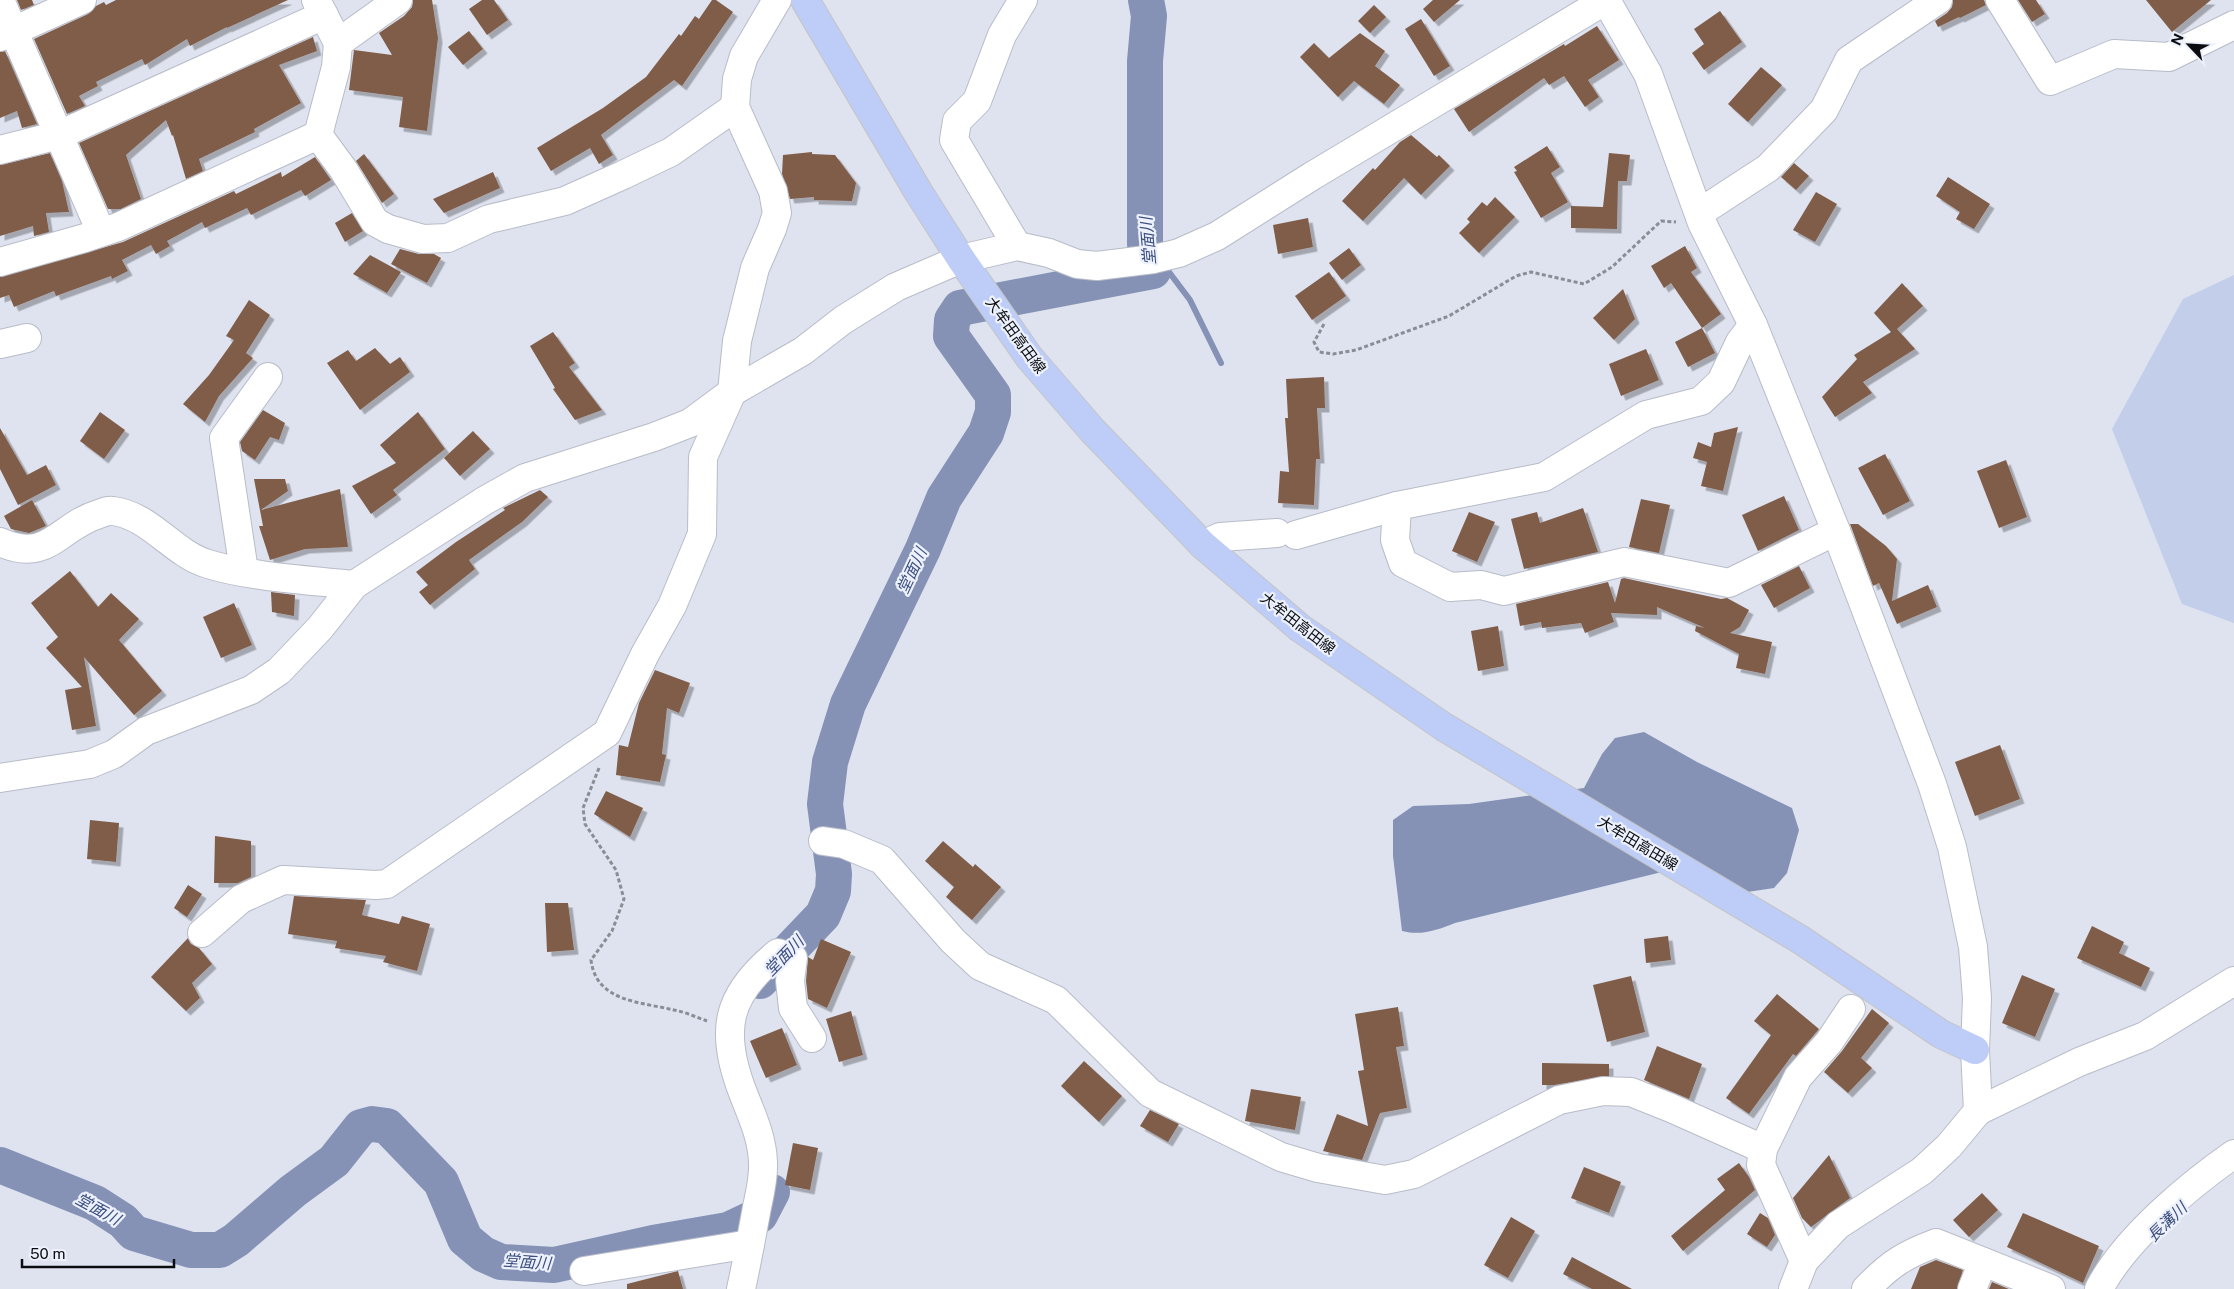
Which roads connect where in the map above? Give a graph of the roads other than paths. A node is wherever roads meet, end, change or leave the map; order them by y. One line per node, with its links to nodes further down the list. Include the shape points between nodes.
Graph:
1 (0, 0): 12 (street)
2 (82, 0): 12 (street)
3 (398, 0): 13 (street)
4 (778, 0): 14 (street, via 744,56 737,79)
5 (805, 0): 21 (main road, 大牟田高田線)
6 (1023, 0): 20 (street, via 1002,35 977,101 958,121 954,140)
7 (1606, 0): 18 (street, via 1648,74); 20 (street, via 1217,236 1179,254 1097,266 1077,264)
8 (1938, 0): 18 (street, via 1849,60 1824,110 1768,168)
9 (2000, 0): 11 (street, via 2050,81 2114,54 2169,57)
10 (320, 7): 13 (street); 15 (street)
11 (2234, 25)
12 (7, 34): 15 (street)
13 (338, 43): 16 (street, via 336,67)
14 (735, 107): 16 (street, via 670,152 564,201 489,219 448,238 423,239 375,222 343,168); 27 (street, via 773,190 776,213 756,268 737,341)
15 (59, 135): 17 (street); 19 (street)
16 (318, 135): 19 (street)
17 (0, 150)
18 (1700, 218): 23 (street)
19 (101, 232): 22 (street)
20 (1017, 246): 21 (street)
21 (961, 259): 27 (street, via 896,287 843,320 802,351); 31 (main road, 大牟田高田線, via 1029,357 1092,430)
22 (0, 262)
23 (1753, 325): 28 (street, via 1740,342 1721,382 1701,401 1646,415 1544,477); 29 (street)
24 (27, 338): 25 (street)
25 (0, 344)
26 (268, 377): 32 (street, via 224,438)
27 (732, 392): 33 (street, via 690,423 525,478 484,500); 36 (street, via 704,457 702,534 672,606 607,733 387,884 283,880 241,899)
28 (1397, 506): 29 (street, via 1395,540 1403,562 1450,587 1481,585 1504,591 1624,562 1729,582); 31 (street, via 1286,534 1220,537)
29 (1836, 531): 40 (street, via 1932,784 1952,847 1973,947 1977,998)
30 (0, 542): 32 (street, via 24,551 41,548 90,516 111,510 134,515 186,555 208,564)
31 (1203, 545): 40 (main road, 大牟田高田線, via 1300,628 1444,727 1801,940 1940,1034)
32 (244, 571): 33 (street)
33 (354, 585): 34 (street, via 280,671 251,690 146,730 114,754 90,764)
34 (0, 778)
35 (823, 841): 42 (street, via 844,844 882,860 953,941 980,966 1056,1000 1150,1093 1281,1157 1318,1168 1385,1180 1414,1174 1558,1100 1604,1091 1631,1092)
36 (202, 933)
37 (2234, 982): 41 (street, via 2145,1036 2079,1062)
38 (1850, 1008): 42 (street, via 1829,1042 1798,1077)
39 (812, 1038): 44 (street, via 793,1008 790,980 793,958 778,953 760,967 740,992 729,1029 729,1041 742,1090 761,1139 763,1164)
40 (1975, 1050): 41 (street)
41 (1978, 1111): 45 (street, via 1922,1172 1838,1225)
42 (1763, 1149): 45 (street, via 1761,1165)
43 (2234, 1154): 53 (street, via 2196,1181 2147,1228 2107,1274)
44 (750, 1244): 47 (street); 48 (street)
45 (1804, 1261): 49 (street)
46 (1984, 1262): 50 (street, via 1936,1243 1910,1253 1886,1268); 51 (street); 52 (street)
47 (584, 1271)
48 (741, 1289)
49 (1793, 1289)
50 (1866, 1289)
51 (1972, 1289)
52 (2051, 1289)
53 (2099, 1289)

